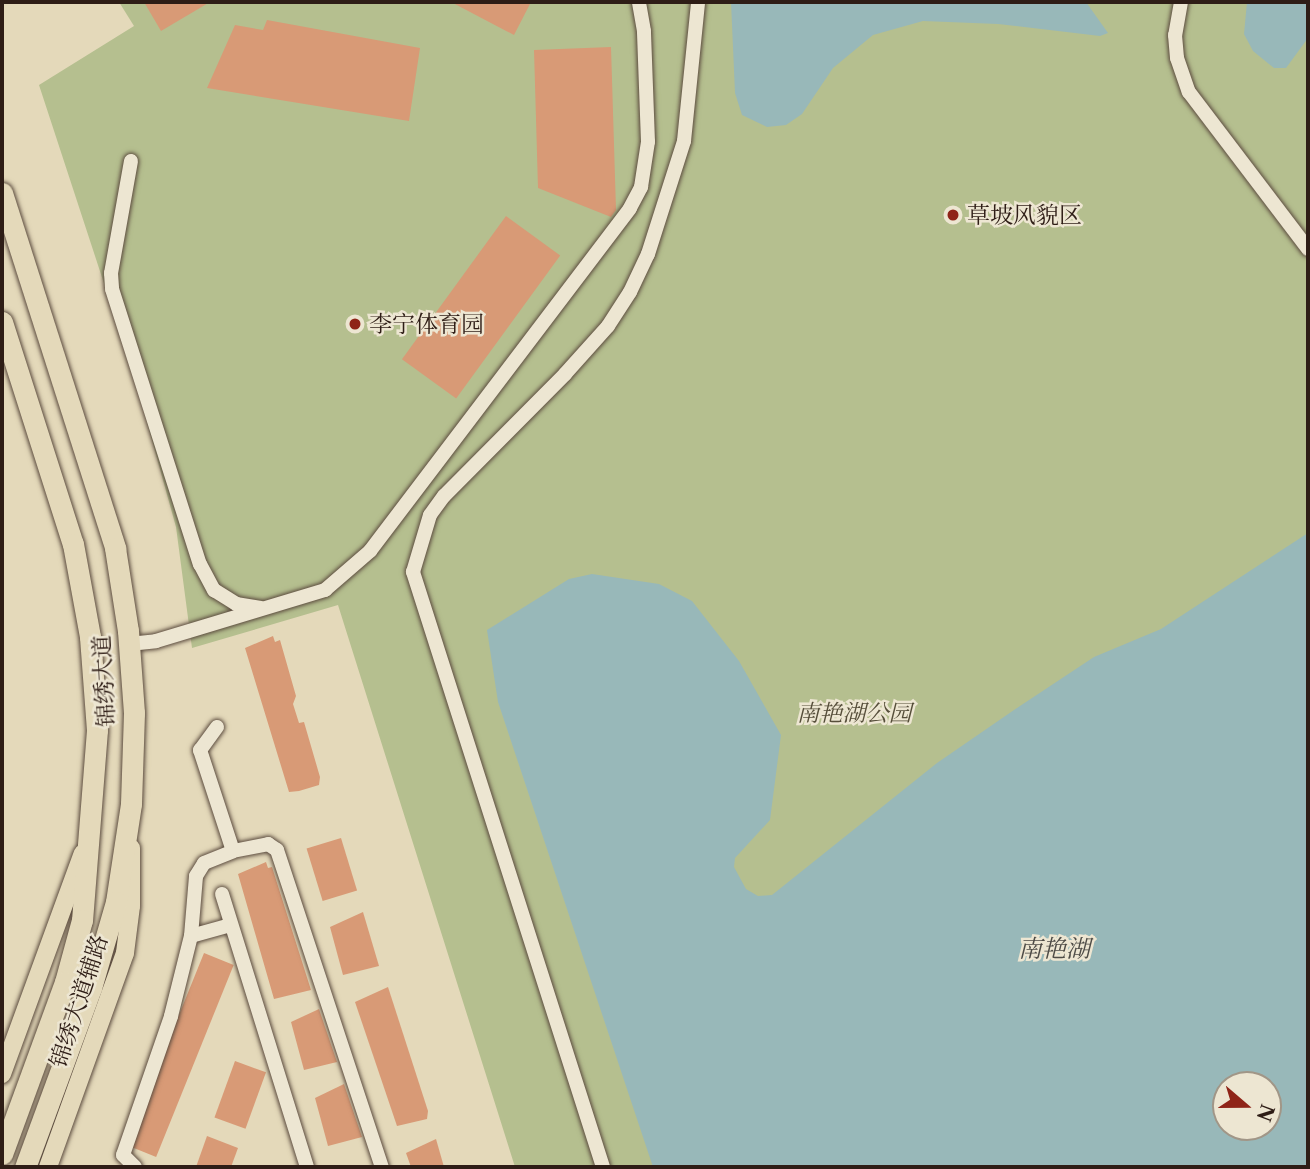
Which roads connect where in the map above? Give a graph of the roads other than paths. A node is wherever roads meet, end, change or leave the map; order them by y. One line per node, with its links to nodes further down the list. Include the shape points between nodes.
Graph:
1 (639, 2): 8 (lane, via 644,31 647,167 630,208 370,551 325,590)
2 (698, 2): 25 (lane, via 684,141 648,254 630,292 608,326 565,374 444,496 430,515 413,572)
3 (1181, 2): 6 (lane, via 1177,58 1189,92)
4 (131, 161): 8 (lane, via 112,289 200,564 214,590 236,604)
5 (2, 193): 9 (highway, 锦绣大道, via 92,467 114,548)
6 (1308, 249)
7 (2, 322): 12 (highway, 锦绣大道, via 73,544 90,637 97,730)
8 (265, 609): 9 (lane, via 156,641)
9 (129, 644): 11 (highway, 锦绣大道, via 134,713)
10 (217, 727): 13 (lane, via 200,750)
11 (131, 804): 20 (highway, 锦绣大道, via 117,902 92,988); 21 (main road, 锦绣大道辅路, via 131,906 125,953)
12 (87, 843): 17 (main road); 18 (highway, 锦绣大道, via 82,920)
13 (233, 851): 16 (lane, via 198,869); 24 (lane, via 268,844 277,850)
14 (222, 894): 15 (lane)
15 (231, 925): 16 (lane); 23 (lane)
16 (191, 936): 19 (lane, via 172,1016)
17 (2, 1074)
18 (2, 1154)
19 (121, 1161): 22 (lane)
20 (26, 1167)
21 (48, 1167)
22 (135, 1167)
23 (307, 1167)
24 (382, 1167)
25 (603, 1167)

